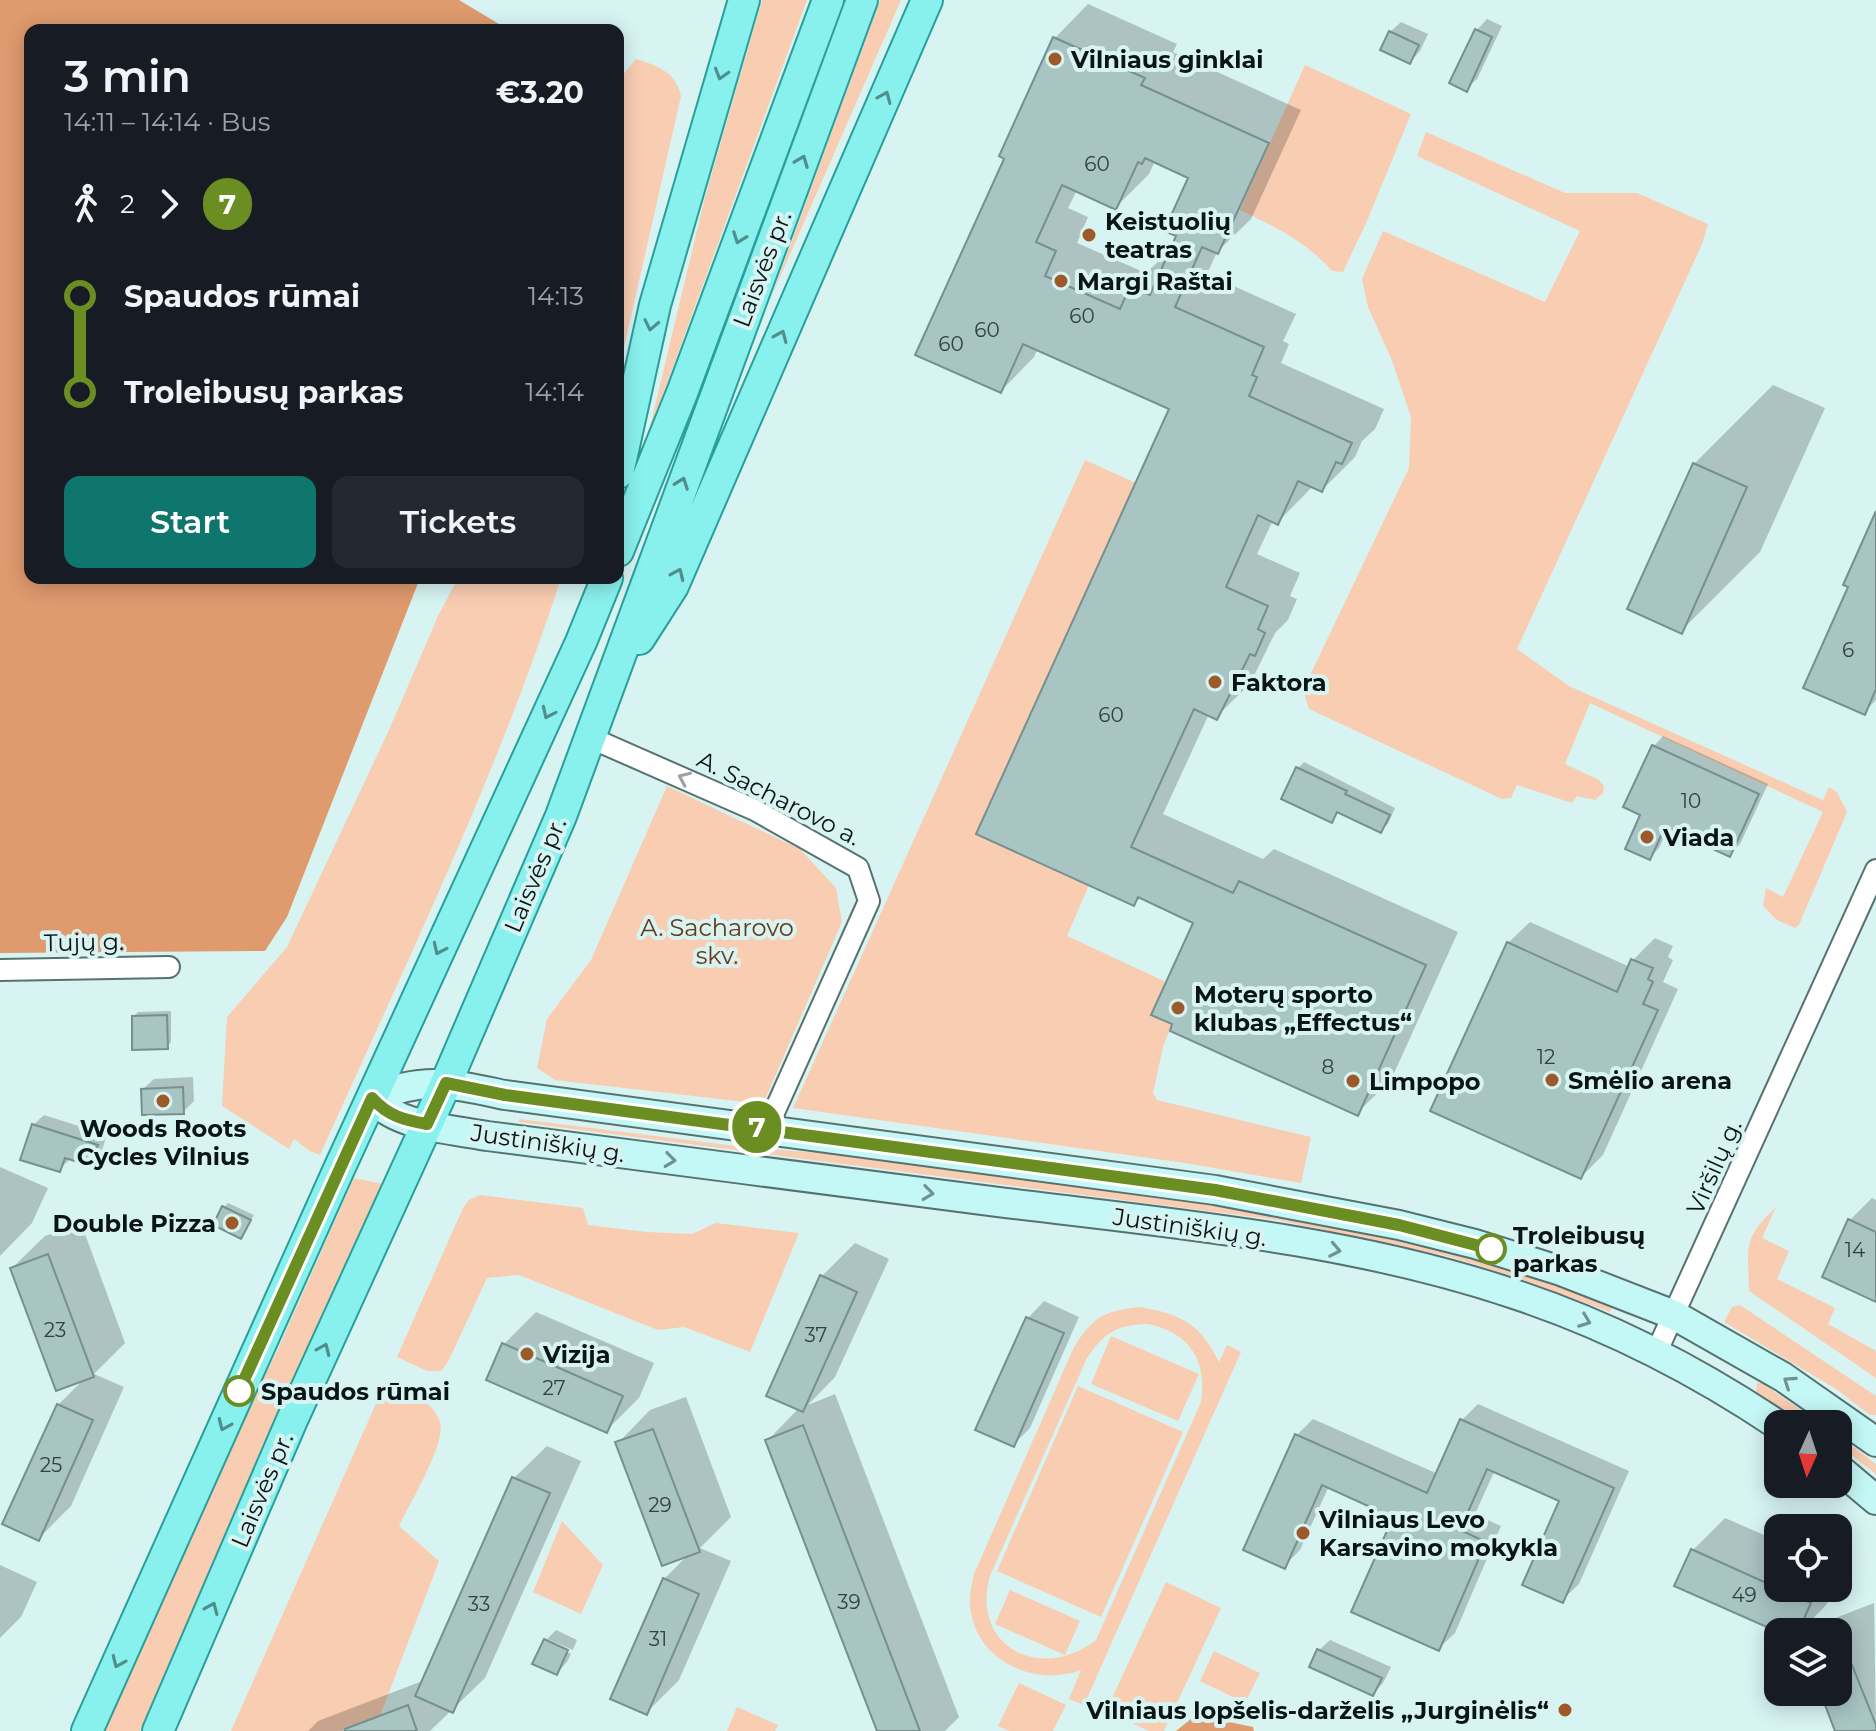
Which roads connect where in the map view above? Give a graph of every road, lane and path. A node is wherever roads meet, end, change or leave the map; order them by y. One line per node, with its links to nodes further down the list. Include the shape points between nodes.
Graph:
1 (744, 0): 5 (main road, one-way to 5, via 655,305)
2 (828, 0): 6 (main road, Laisvės pr., one-way to 6)
3 (862, 0): 10 (main road, Laisvės pr., one-way to 3)
4 (927, 0): 10 (main road, one-way to 4, via 673,586)
5 (624, 446)
6 (624, 536)
7 (594, 584): 9 (main road)
8 (605, 584): 9 (main road)
9 (581, 642): 16 (main road, one-way to 16)
10 (608, 688): 11 (main road, Laisvės pr.)
11 (591, 738): 15 (main road, Laisvės pr.); 18 (street, A. Sacharovo a., one-way to 11, via 869,901 858,868 755,810)
12 (1876, 870): 19 (street, Viršilų g.)
13 (169, 967): 14 (street, Tujų g.)
14 (0, 970)
15 (446, 1083): 16 (main road, Justiniškių g., via 393,1089); 17 (main road, Laisvės pr.); 18 (main road, Justiniškių g.)
16 (372, 1098): 17 (main road, Justiniškių g., via 398,1119); 25 (main road, one-way to 25)
17 (427, 1124): 20 (main road, Justiniškių g., one-way to 20, via 1259,1235 1422,1268 1514,1294); 26 (main road, Laisvės pr., one-way to 17)
18 (767, 1128): 19 (main road, Justiniškių g., via 1215,1190 1384,1222 1561,1271)
19 (1674, 1315): 20 (street, Viršilų g.); 22 (main road, Justiniškių g., one-way to 19, via 1783,1377)
20 (1656, 1353): 21 (main road, Justiniškių g.)
21 (1764, 1416)
22 (1876, 1442)
23 (1852, 1480): 24 (main road)
24 (1876, 1500)
25 (87, 1731)
26 (158, 1731)

